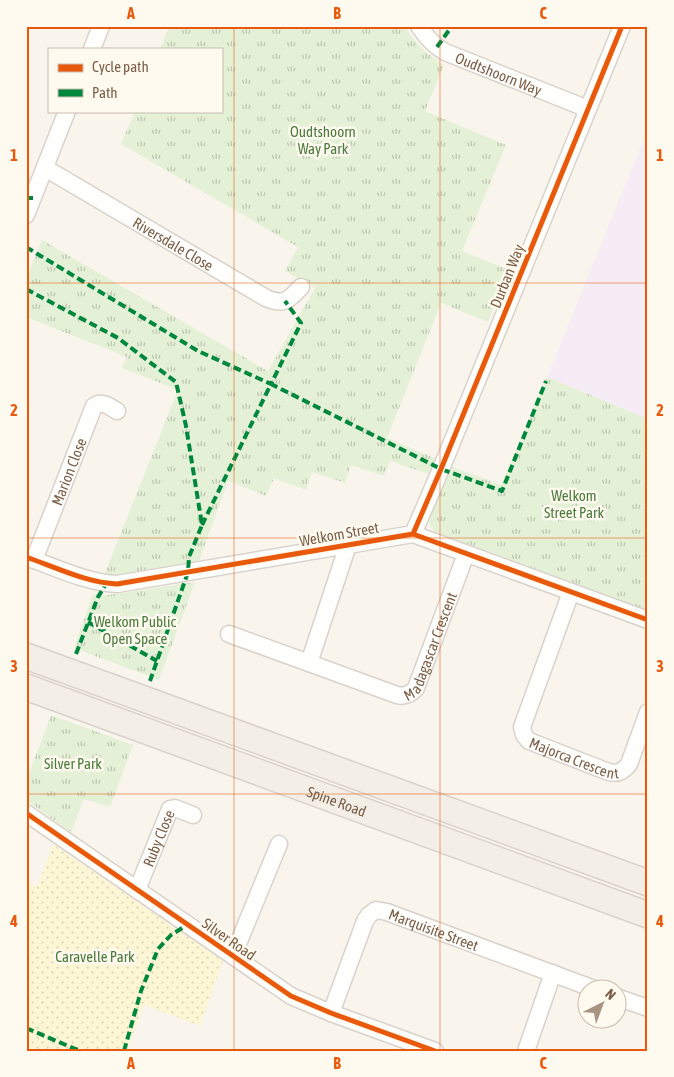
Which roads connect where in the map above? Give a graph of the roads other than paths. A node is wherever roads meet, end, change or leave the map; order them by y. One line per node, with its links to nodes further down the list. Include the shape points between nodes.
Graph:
1 (101, 26): 4 (street)
2 (419, 26): 5 (street, Oudtshoorn Way, via 427,38 445,52)
3 (622, 26): 5 (street, Durban Way)
4 (92, 48)
5 (588, 109): 11 (street, Durban Way)
6 (67, 112): 7 (street)
7 (45, 168): 8 (street); 9 (street, Riversdale Close, via 266,298 285,301)
8 (26, 215)
9 (301, 287)
10 (117, 411): 14 (street, Marion Close, via 102,403 94,406)
11 (413, 534): 12 (street, Welkom Street); 13 (street)
12 (348, 545): 14 (street, Welkom Street, via 117,584 89,580); 19 (street)
13 (466, 554): 15 (street); 19 (street, Madagascar Crescent, via 416,688 409,694 397,695)
14 (30, 558)
15 (571, 592): 16 (street); 21 (street, Majorca Crescent, via 522,727 524,735 529,741 606,772 618,773 629,764)
16 (648, 620)
17 (229, 634): 19 (street, Madagascar Crescent)
18 (26, 656): 25 (main road, Spine Road)
19 (309, 663)
20 (26, 687): 27 (main road, Spine Road)
21 (648, 712)
22 (26, 813): 26 (street, Silver Road)
23 (193, 816): 26 (street, Ruby Close, via 170,809)
24 (279, 844): 28 (street)
25 (648, 884)
26 (137, 890): 28 (street, Silver Road)
27 (648, 915)
28 (233, 956): 33 (street, Silver Road, via 291,996)
29 (553, 973): 30 (street, Marquisite Street); 33 (street, Marquisite Street, via 376,910 365,921); 35 (street)
30 (576, 982)
31 (626, 1000): 32 (street)
32 (648, 1008)
33 (331, 1013): 34 (street, Silver Road)
34 (435, 1051)
35 (526, 1051)

